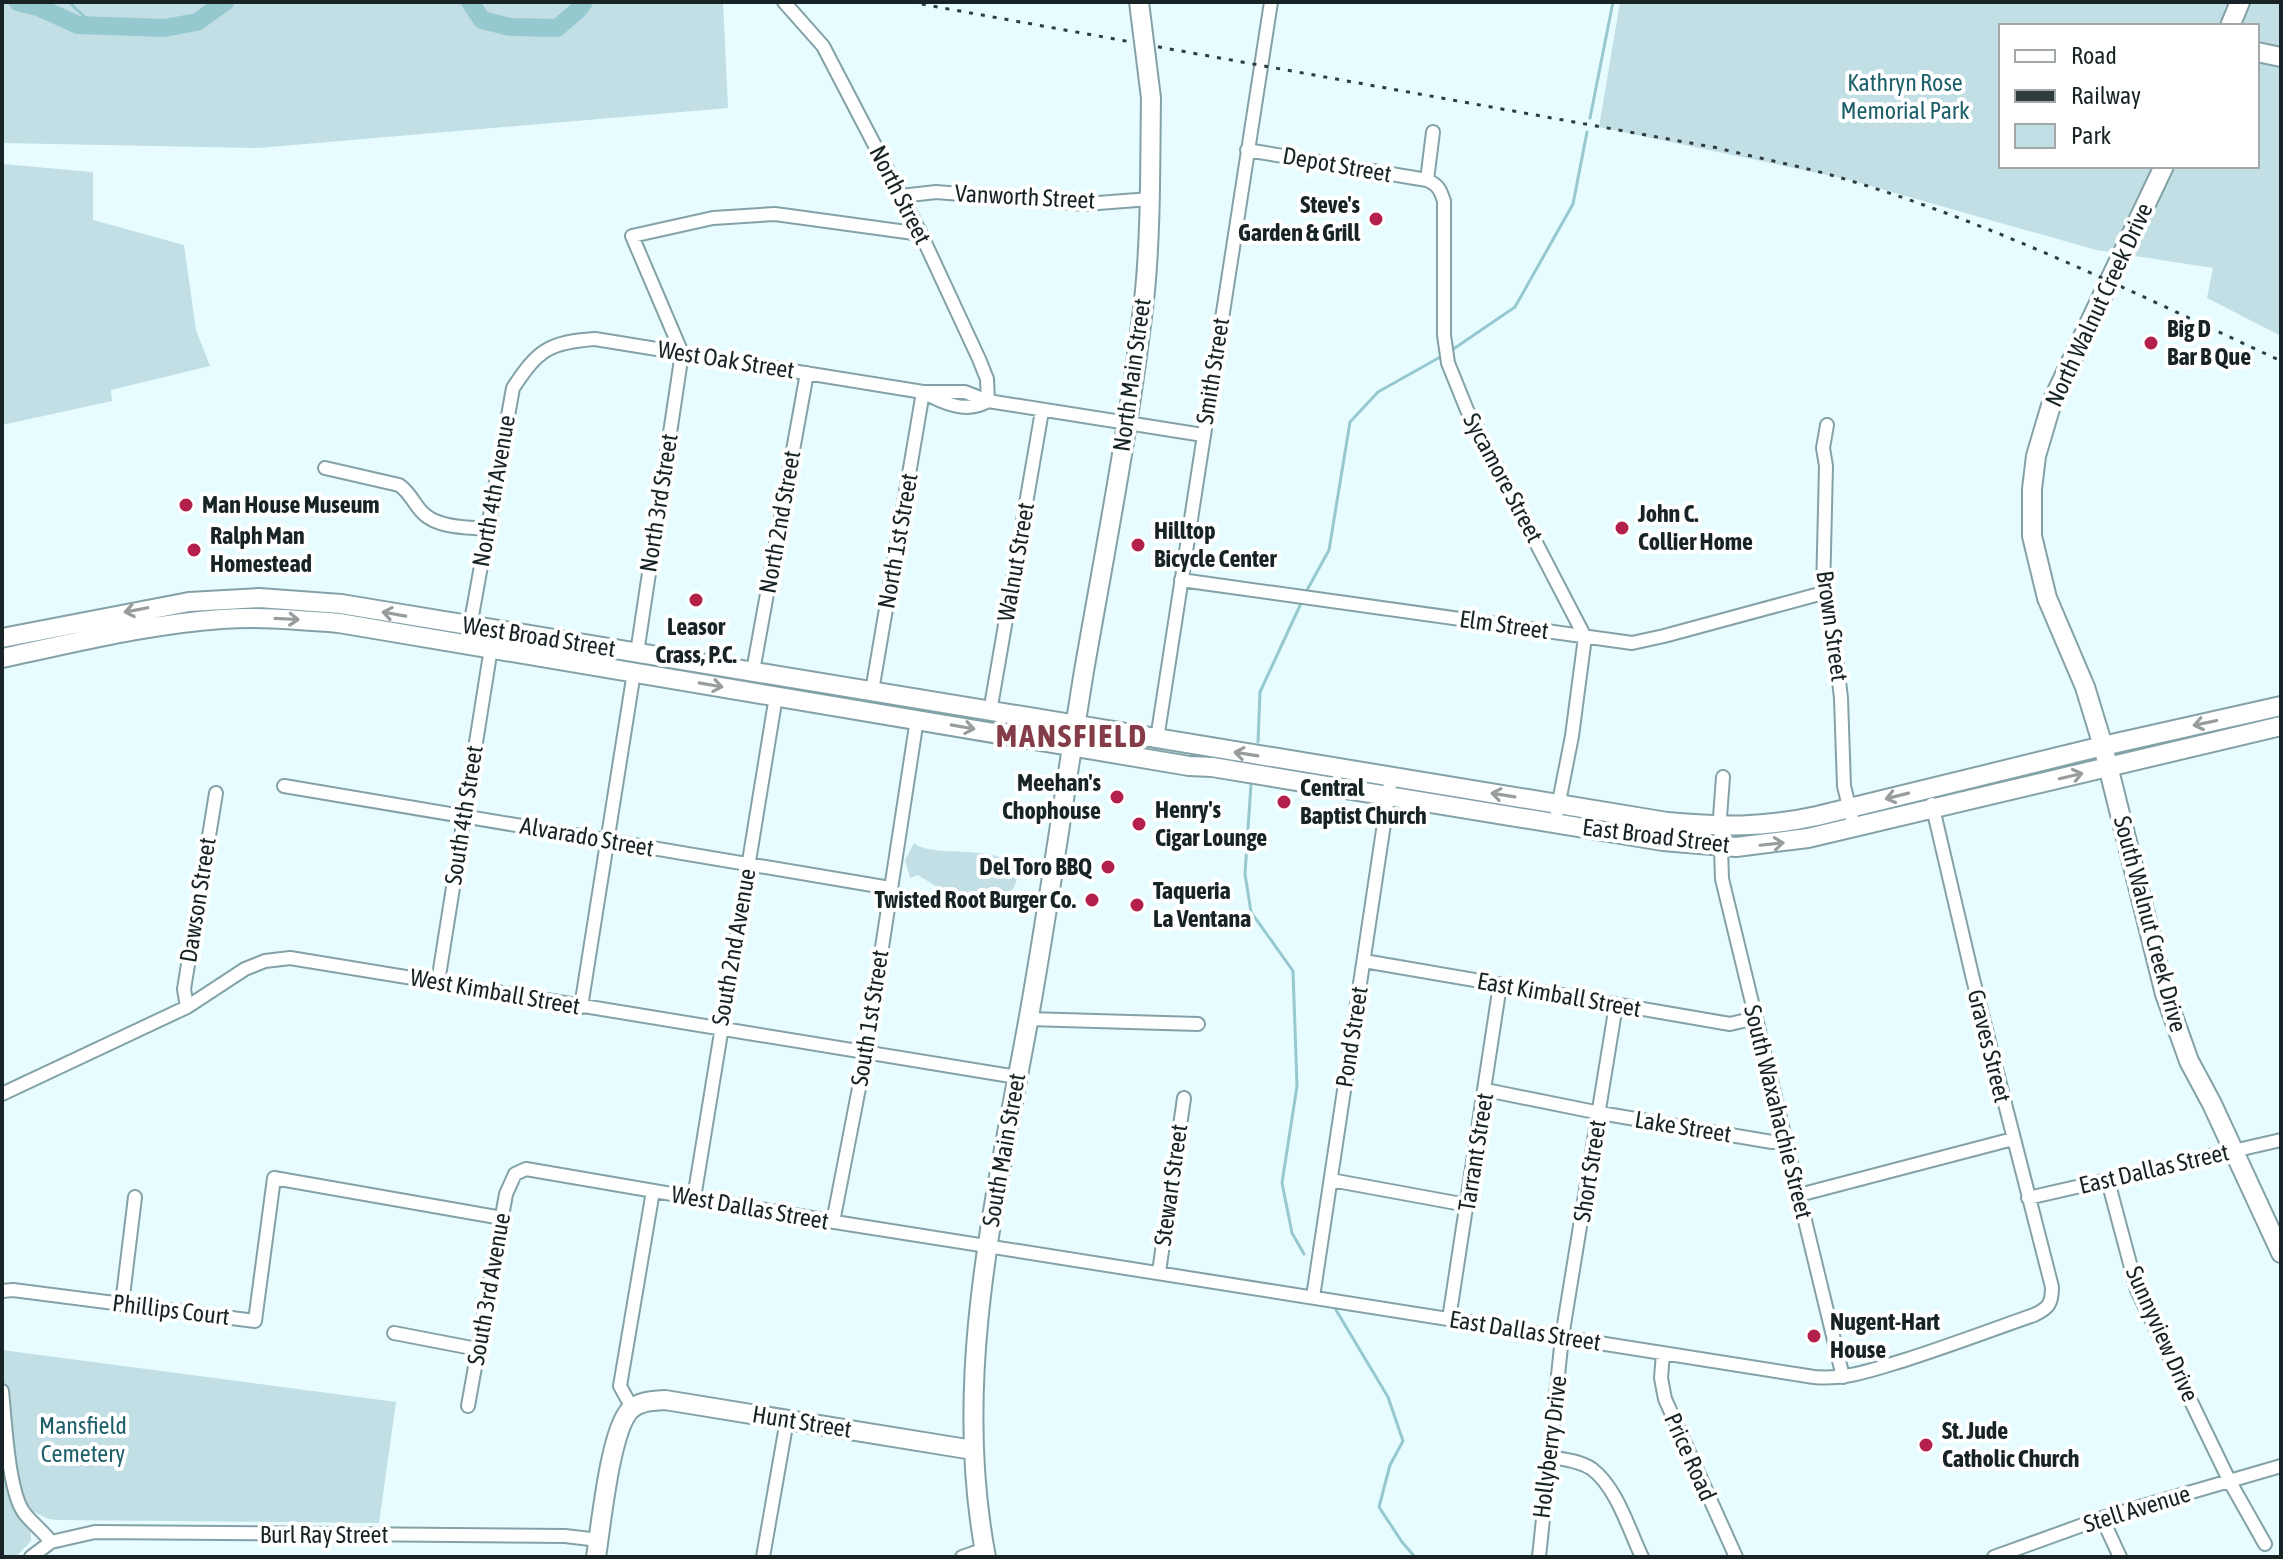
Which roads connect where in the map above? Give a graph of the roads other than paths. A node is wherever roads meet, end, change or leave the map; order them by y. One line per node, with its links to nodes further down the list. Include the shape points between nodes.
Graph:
1 (784, 2): 12 (street, North Street, via 823,46)
2 (1139, 2): 13 (main road, North Main Street, bridge, via 1151,98)
3 (1271, 2): 9 (street, Smith Street)
4 (2240, 2): 5 (main road)
5 (2231, 24)
6 (2259, 52): 7 (main road)
7 (2281, 57)
8 (1433, 132): 11 (street)
9 (1247, 150): 11 (street, Depot Street); 23 (street, Smith Street)
10 (2163, 168): 45 (main road, North Walnut Creek Drive, via 2061,377 2039,441 2032,489 2032,536 2040,575)
11 (1427, 180): 32 (street, Sycamore Street, via 1437,185 1444,201 1443,310 1454,380)
12 (901, 196): 13 (street, Vanworth Street, via 936,192 1085,204); 14 (street, North Street)
13 (1150, 199): 21 (main road, North Main Street, via 1145,287)
14 (921, 234): 15 (street, via 775,214 713,218 632,236); 19 (street, North Street, via 979,359)
15 (682, 353): 16 (street, West Oak Street, via 595,339 573,340); 17 (street, West Oak Street); 35 (street, North 3rd Street)
16 (531, 359): 25 (street, North 4th Avenue, via 513,388)
17 (807, 373): 18 (street, West Oak Street); 36 (street, North 2nd Street)
18 (923, 392): 19 (street, West Oak Street, via 965,392); 37 (street, North 1st Street)
19 (988, 401): 20 (street, West Oak Street)
20 (1042, 411): 21 (street, West Oak Street); 40 (street, Walnut Street)
21 (1126, 424): 23 (street, West Oak Street); 42 (main road, North Main Street)
22 (1827, 425): 27 (street, Brown Street)
23 (1203, 435): 26 (street, Smith Street)
24 (325, 468): 25 (street, via 399,485 425,516 443,524)
25 (486, 529): 31 (street, North 4th Avenue)
26 (1181, 580): 32 (street, Elm Street); 43 (street, Smith Street)
27 (1823, 593): 32 (street, Elm Street, via 1632,643); 54 (street, Brown Street, via 1835,648)
28 (208, 600): 29 (main road); 30 (main road, West Broad Street, one-way to 30); 31 (main road, West Broad Street, one-way to 28, via 341,604)
29 (209, 620): 31 (main road, West Broad Street, one-way to 31, via 268,618); 34 (main road, West Broad Street)
30 (9, 636): 34 (main road)
31 (469, 636): 33 (main road, West Broad Street); 35 (main road, West Broad Street)
32 (1585, 637): 53 (street)
33 (491, 648): 35 (main road, West Broad Street); 56 (street, South 4th Street)
34 (11, 656)
35 (635, 662): 36 (main road, West Broad Street); 38 (main road, West Broad Street, one-way to 38); 60 (street)
36 (753, 671): 37 (main road, West Broad Street)
37 (872, 691): 39 (main road, West Broad Street)
38 (776, 696): 39 (main road, West Broad Street); 61 (street, South 2nd Avenue)
39 (918, 710): 40 (main road, West Broad Street); 44 (main road, West Broad Street, one-way to 44); 62 (street, South 1st Street)
40 (990, 712): 42 (main road, West Broad Street)
41 (2278, 717): 45 (main road, East Broad Street, one-way to 45); 47 (main road, East Broad Street)
42 (1075, 726): 43 (main road, East Broad Street); 44 (main road, North Main Street)
43 (1157, 739): 46 (main road, East Broad Street)
44 (1072, 745): 46 (main road, East Broad Street, via 1189,766); 70 (main road, South Main Street)
45 (2103, 746): 47 (main road, North Walnut Creek Drive); 51 (main road, East Broad Street)
46 (1214, 758): 50 (main road, East Broad Street)
47 (2109, 767): 55 (main road, East Broad Street, one-way to 47); 82 (main road, South Walnut Creek Drive, via 2165,994 2189,1061)
48 (1723, 777): 59 (street, South Waxahachie Street)
49 (284, 786): 56 (street, Alvarado Street)
50 (1389, 786): 53 (main road, East Broad Street, one-way to 50); 57 (main road, East Broad Street); 63 (street, Pond Street)
51 (1929, 789): 54 (main road, East Broad Street, one-way to 54); 55 (street, Graves Street)
52 (216, 793): 67 (street, Dawson Street, via 184,989)
53 (1558, 804): 57 (street); 59 (main road, East Broad Street)
54 (1849, 808): 58 (street, Brown Street); 59 (main road, East Broad Street)
55 (1933, 808): 58 (main road, East Broad Street); 79 (street, Graves Street)
56 (464, 816): 60 (street, Alvarado Street); 64 (street, South 4th Street)
57 (1556, 823): 59 (main road, East Broad Street, via 1663,841)
58 (1854, 827): 59 (main road, East Broad Street, one-way to 58, via 1781,843)
59 (1720, 836): 69 (street, South Waxahachie Street, via 1722,879)
60 (607, 840): 61 (street, Alvarado Street); 68 (street)
61 (749, 864): 62 (street, Alvarado Street); 72 (street, South 2nd Avenue)
62 (890, 888): 73 (street, South 1st Street)
63 (1364, 961): 65 (street, East Kimball Street); 84 (street, Pond Street)
64 (438, 982): 67 (street, West Kimball Street, via 290,958 245,969); 68 (street, West Kimball Street)
65 (1500, 985): 66 (street, East Kimball Street); 75 (street, Tarrant Street)
66 (1616, 1005): 69 (street, East Kimball Street, via 1730,1024); 78 (street, Short Street)
67 (187, 1007): 76 (street, West Kimball Street)
68 (581, 1007): 72 (street, West Kimball Street)
69 (1755, 1018): 81 (street, South Waxahachie Street)
70 (1028, 1019): 71 (street); 74 (main road, South Main Street)
71 (1198, 1024)
72 (721, 1028): 73 (street, West Kimball Street); 89 (street, South 2nd Avenue)
73 (866, 1052): 74 (street, West Kimball Street); 93 (street, South 1st Street)
74 (1017, 1077): 94 (main road, South Main Street)
75 (1486, 1090): 78 (street, Lake Street); 91 (street, Tarrant Street)
76 (2, 1094)
77 (1184, 1098): 96 (street, Stewart Street)
78 (1600, 1113): 81 (street, Lake Street); 103 (street, Short Street)
79 (2013, 1139): 87 (street); 90 (street, Graves Street)
80 (2281, 1140): 82 (street, East Dallas Street)
81 (1786, 1141): 87 (street, South Waxahachie Street)
82 (2234, 1151): 85 (street, East Dallas Street); 95 (main road, South Walnut Creek Drive)
83 (515, 1174): 86 (street, West Dallas Street, via 526,1169); 92 (street, South 3rd Avenue)
84 (1331, 1180): 91 (street); 98 (street, Pond Street)
85 (2108, 1181): 90 (street, East Dallas Street); 114 (street, Sunnyview Drive, via 2137,1290)
86 (653, 1191): 89 (street, West Dallas Street); 109 (street, via 620,1386)
87 (1799, 1195): 106 (street, South Waxahachie Street)
88 (135, 1197): 100 (street)
89 (694, 1198): 93 (street, West Dallas Street)
90 (2028, 1198): 99 (street, Graves Street, via 2052,1287)
91 (1467, 1205): 101 (street, Tarrant Street)
92 (502, 1218): 100 (street, Phillips Court, via 274,1178 255,1321); 104 (street, South 3rd Avenue)
93 (833, 1222): 94 (street, West Dallas Street)
94 (987, 1245): 96 (street, East Dallas Street); 111 (main road, South Main Street, via 976,1330)
95 (2281, 1253)
96 (1159, 1272): 98 (street, East Dallas Street)
97 (2, 1291): 100 (street, Phillips Court)
98 (1313, 1297): 101 (street, East Dallas Street)
99 (2051, 1303): 106 (street, East Dallas Street, via 2034,1315)
100 (122, 1304)
101 (1449, 1319): 103 (street, East Dallas Street)
102 (394, 1333): 104 (street)
103 (1562, 1337): 105 (street, East Dallas Street); 112 (street, Hollyberry Drive)
104 (477, 1349): 108 (street, South 3rd Avenue)
105 (1663, 1353): 106 (street, East Dallas Street, via 1800,1376); 125 (street, Price Road, via 1665,1399)
106 (1843, 1377)
107 (2, 1391): 116 (street, via 18,1501)
108 (468, 1406)
109 (632, 1408): 110 (main road, Hunt Street, via 665,1400); 118 (main road, via 618,1433)
110 (787, 1420): 111 (main road, Hunt Street); 121 (street)
111 (973, 1450): 119 (main road, South Main Street)
112 (1549, 1457): 123 (street, Hollyberry Drive); 124 (street, via 1582,1465 1601,1479)
113 (2281, 1466): 114 (street, Stell Avenue)
114 (2230, 1482): 115 (street, Stell Avenue); 117 (street, Sunnyview Drive)
115 (2102, 1518): 126 (street, Stell Avenue); 127 (street)
116 (51, 1542): 118 (street, Burl Ray Street, via 95,1532 565,1536); 120 (street)
117 (2265, 1544)
118 (597, 1548)
119 (985, 1553): 122 (street)
120 (31, 1557)
121 (763, 1557)
122 (962, 1557)
123 (1539, 1557)
124 (1642, 1557)
125 (1736, 1557)
126 (1994, 1557)
127 (2120, 1557)

